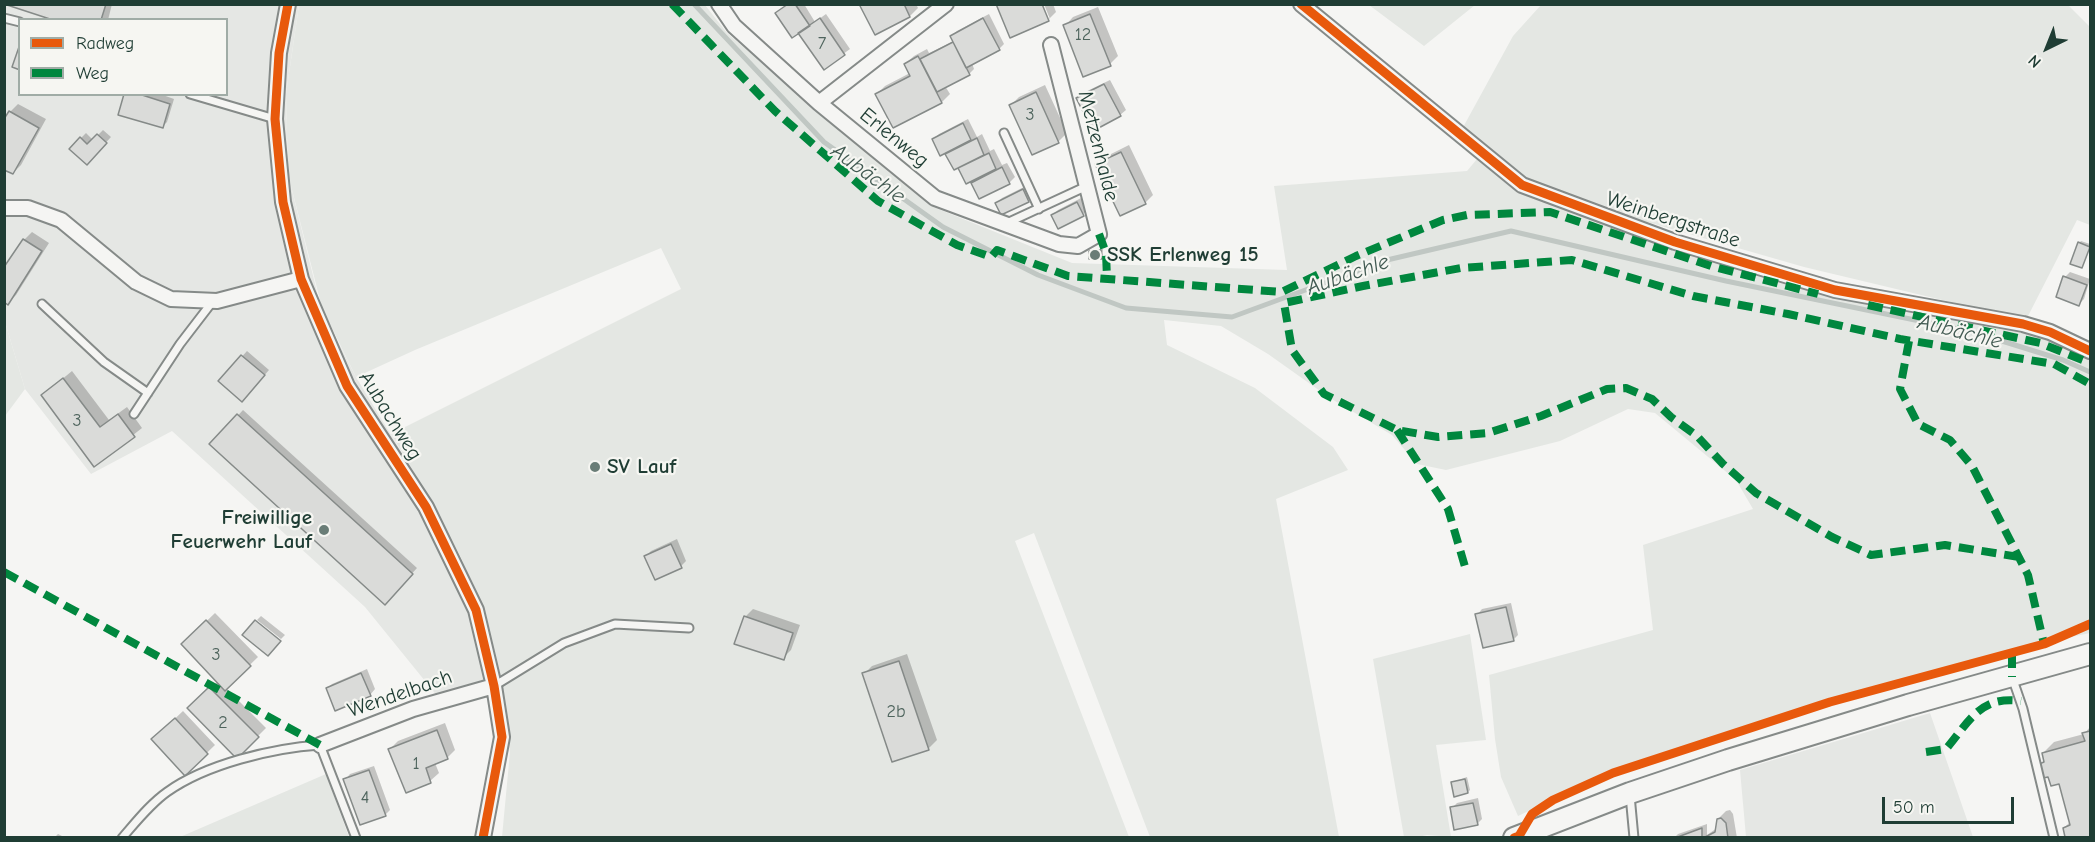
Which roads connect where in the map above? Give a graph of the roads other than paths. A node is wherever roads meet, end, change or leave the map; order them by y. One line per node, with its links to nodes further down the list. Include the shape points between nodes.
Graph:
1 (288, 4): 8 (street, Aubachweg, via 279,53)
2 (719, 4): 7 (street, Erlenweg, via 734,26)
3 (946, 4): 7 (street)
4 (1301, 4): 18 (street, Weinbergstraße, via 1522,185 1675,242 1835,290 2023,324)
5 (1052, 45): 10 (street, Metzenhalde)
6 (197, 96): 8 (lane)
7 (819, 103): 13 (street, Erlenweg, via 935,198)
8 (275, 119): 15 (street, Aubachweg, via 283,202)
9 (1004, 133): 12 (lane)
10 (1087, 186): 12 (lane); 14 (street, Metzenhalde, via 1099,234)
11 (4, 208): 16 (street, via 28,208 61,220 136,282 171,299)
12 (1039, 209): 13 (lane)
13 (1007, 223): 14 (street, Erlenweg, via 1059,244)
14 (1078, 246)
15 (302, 279): 16 (street); 24 (street, Aubachweg, via 347,386 426,507 476,610)
16 (213, 301): 19 (lane)
17 (42, 304): 19 (lane, via 104,362)
18 (2091, 351)
19 (148, 393): 20 (lane)
20 (134, 414)
21 (689, 628): 24 (lane, via 615,624 564,643)
22 (2091, 654): 23 (main road)
23 (2012, 677): 26 (main road, via 1908,705); 32 (lane)
24 (494, 686): 25 (street, Wendelbach, via 413,709); 29 (street, Aubachweg, via 502,737)
25 (320, 745): 27 (lane, via 296,746 244,759 186,780 165,794); 28 (lane)
26 (1630, 793): 30 (main road); 31 (lane)
27 (122, 837)
28 (356, 837)
29 (483, 837)
30 (1514, 837)
31 (1634, 837)
32 (2054, 837)

